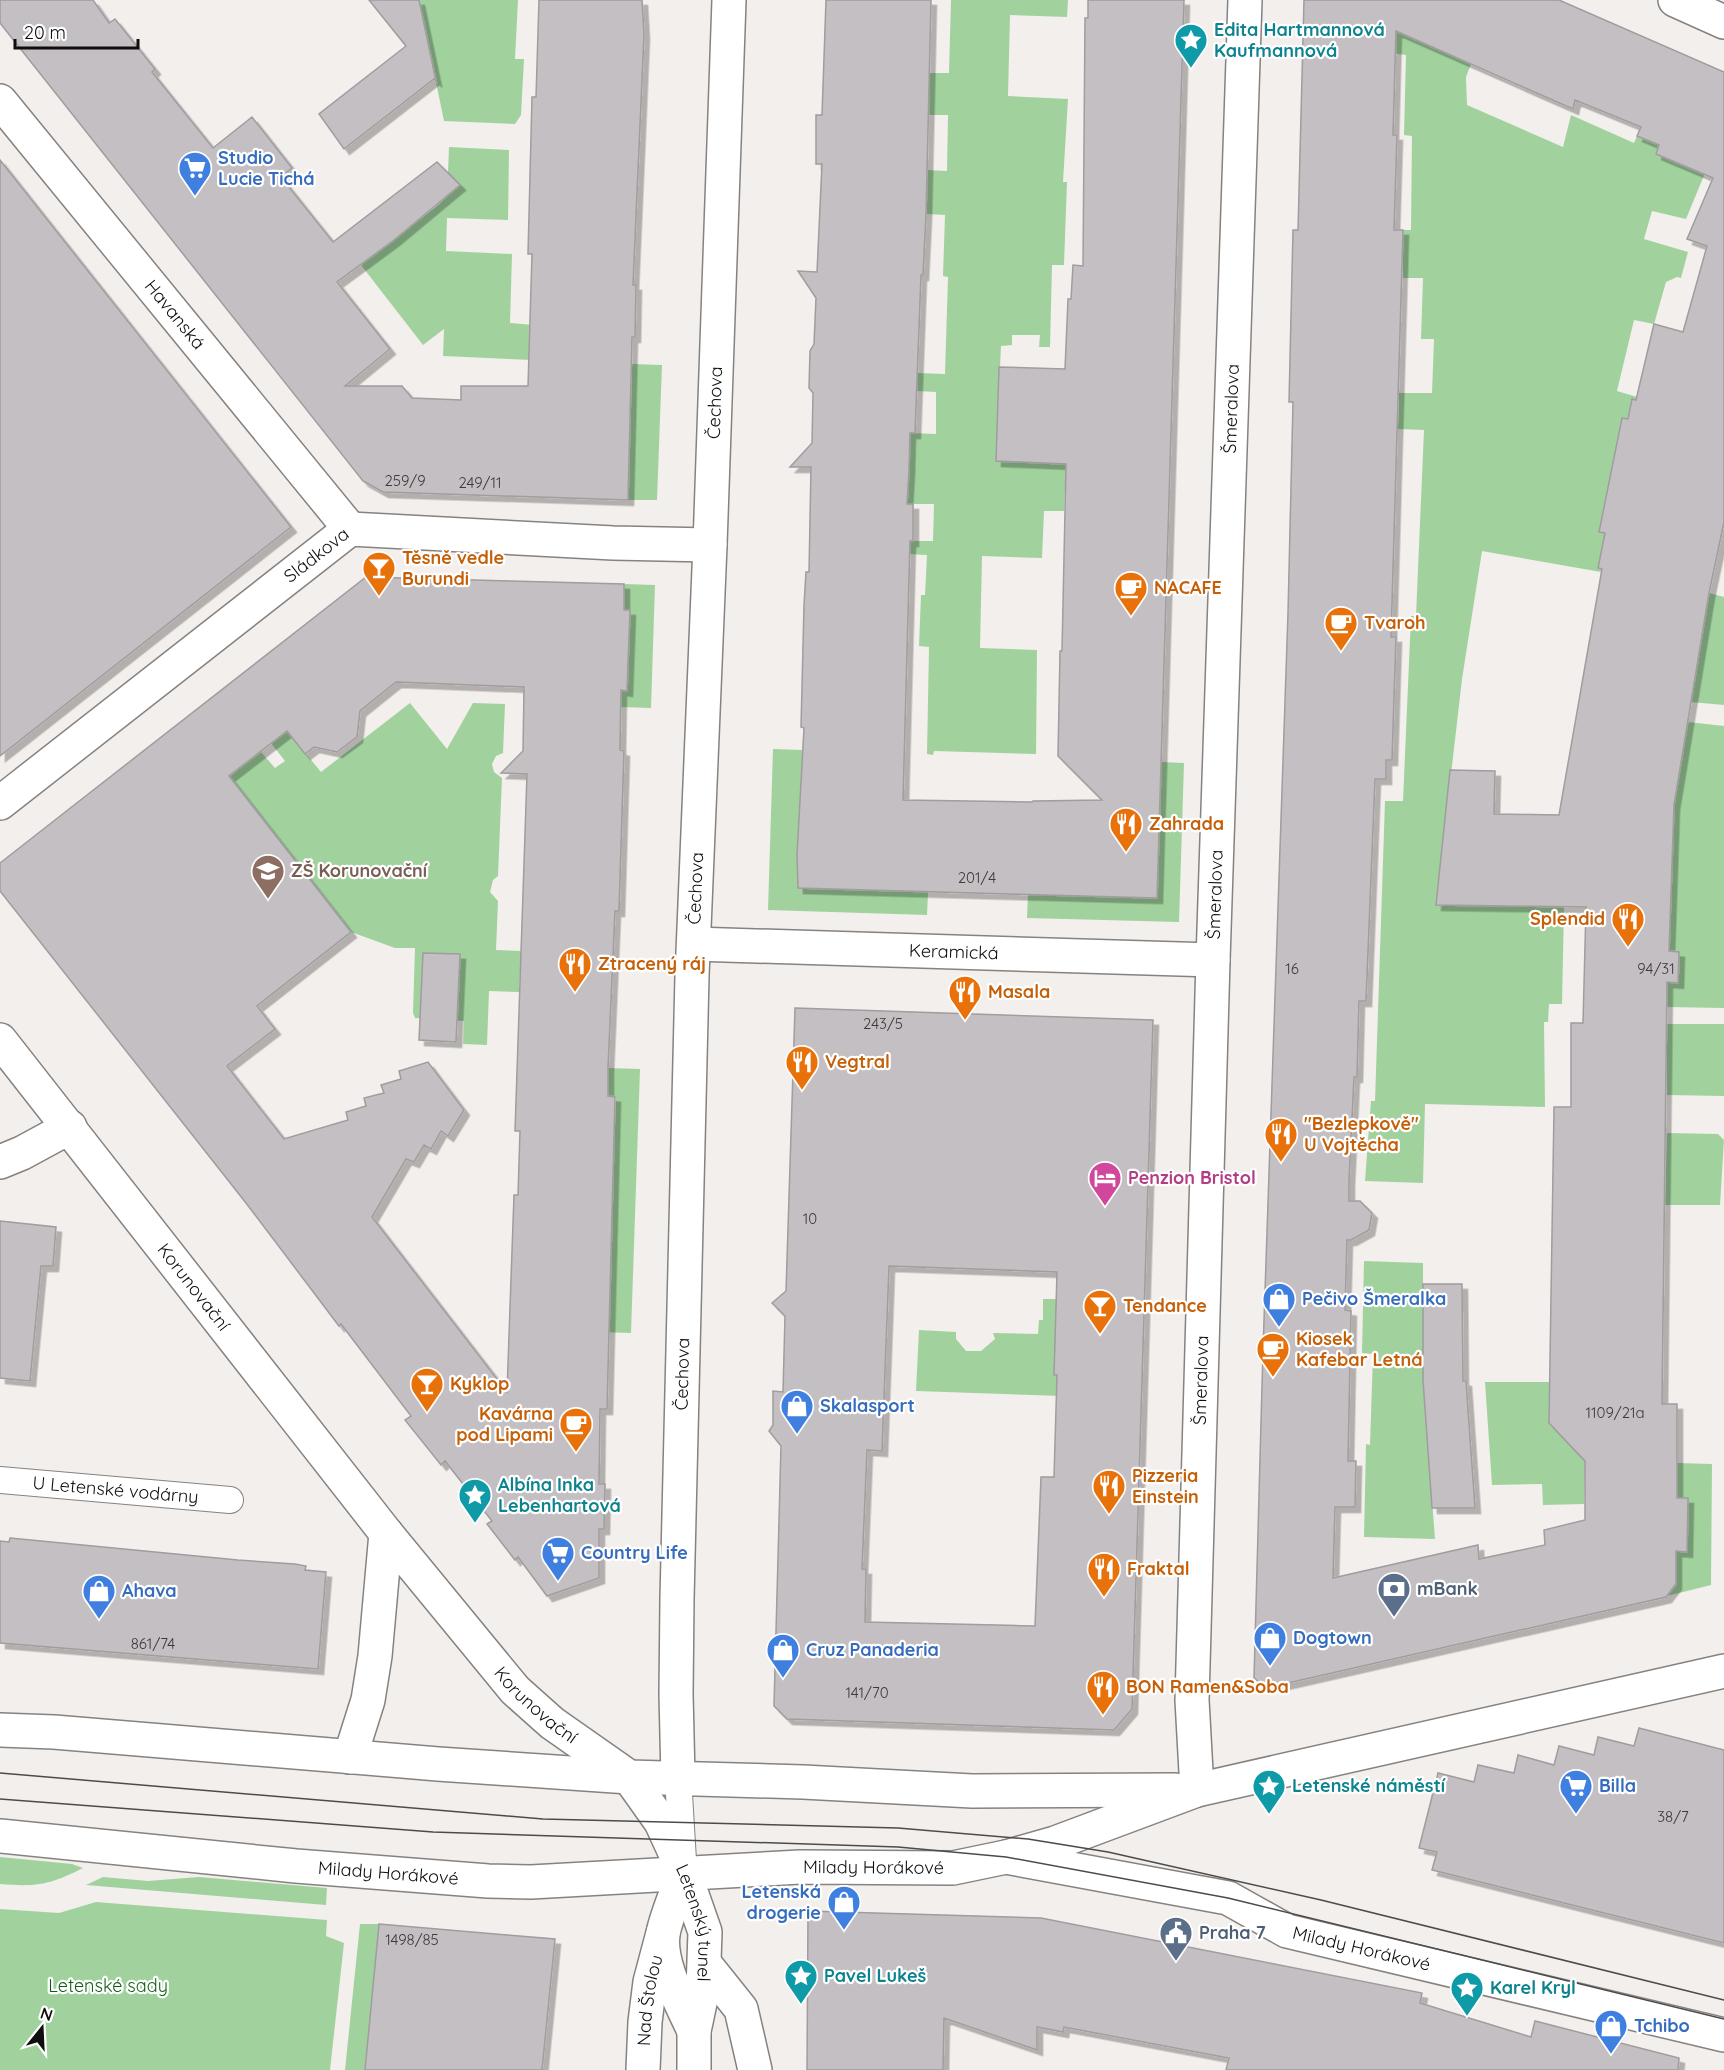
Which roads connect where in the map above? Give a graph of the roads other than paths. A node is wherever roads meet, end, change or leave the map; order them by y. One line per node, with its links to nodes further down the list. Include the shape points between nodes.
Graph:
1 (729, 0): 7 (street, Čechova)
2 (1245, 0): 10 (street, Šmeralova)
3 (1675, 0): 4 (street)
4 (1724, 22)
5 (0, 101): 6 (street, Havanská)
6 (350, 529): 7 (street, Sládkova); 8 (street, Sládkova)
7 (710, 545): 9 (street, Čechova)
8 (0, 803)
9 (694, 944): 10 (street, Keramická); 21 (street, Čechova, via 677,1599)
10 (1213, 960): 22 (street, Šmeralova, via 1192,1700)
11 (0, 1040): 12 (street, Korunovační)
12 (70, 1127): 13 (street); 16 (street, Korunovační)
13 (0, 1162)
14 (0, 1480): 15 (lane, U Letenské vodárny)
15 (230, 1500)
16 (386, 1533): 19 (street, via 368,1700); 20 (street, Korunovační, via 515,1690 552,1723)
17 (1724, 1671): 22 (street)
18 (0, 1730): 19 (street)
19 (350, 1757): 20 (street)
20 (629, 1777): 21 (street); 25 (street, Korunovační, via 661,1822)
21 (678, 1778): 22 (street, via 972,1791); 25 (lane)
22 (1197, 1790): 24 (street, via 1055,1843)
23 (0, 1836): 25 (street, Milady Horákové, via 488,1881)
24 (1006, 1857): 25 (street, Milady Horákové, via 954,1868 800,1867); 29 (street, Milady Horákové, via 1228,1898 1287,1931)
25 (684, 1872): 26 (street, Letenský tunel); 27 (street, Letenský tunel, via 705,1932)
26 (663, 1932): 28 (street, Letenský tunel, via 664,1957); 30 (street, Nad Štolou, via 650,1982)
27 (705, 1964): 28 (street, Letenský tunel); 32 (street, via 741,2009)
28 (694, 2031): 31 (street, Letenský tunel)
29 (1724, 2035)
30 (643, 2070)
31 (694, 2070)
32 (755, 2070)

